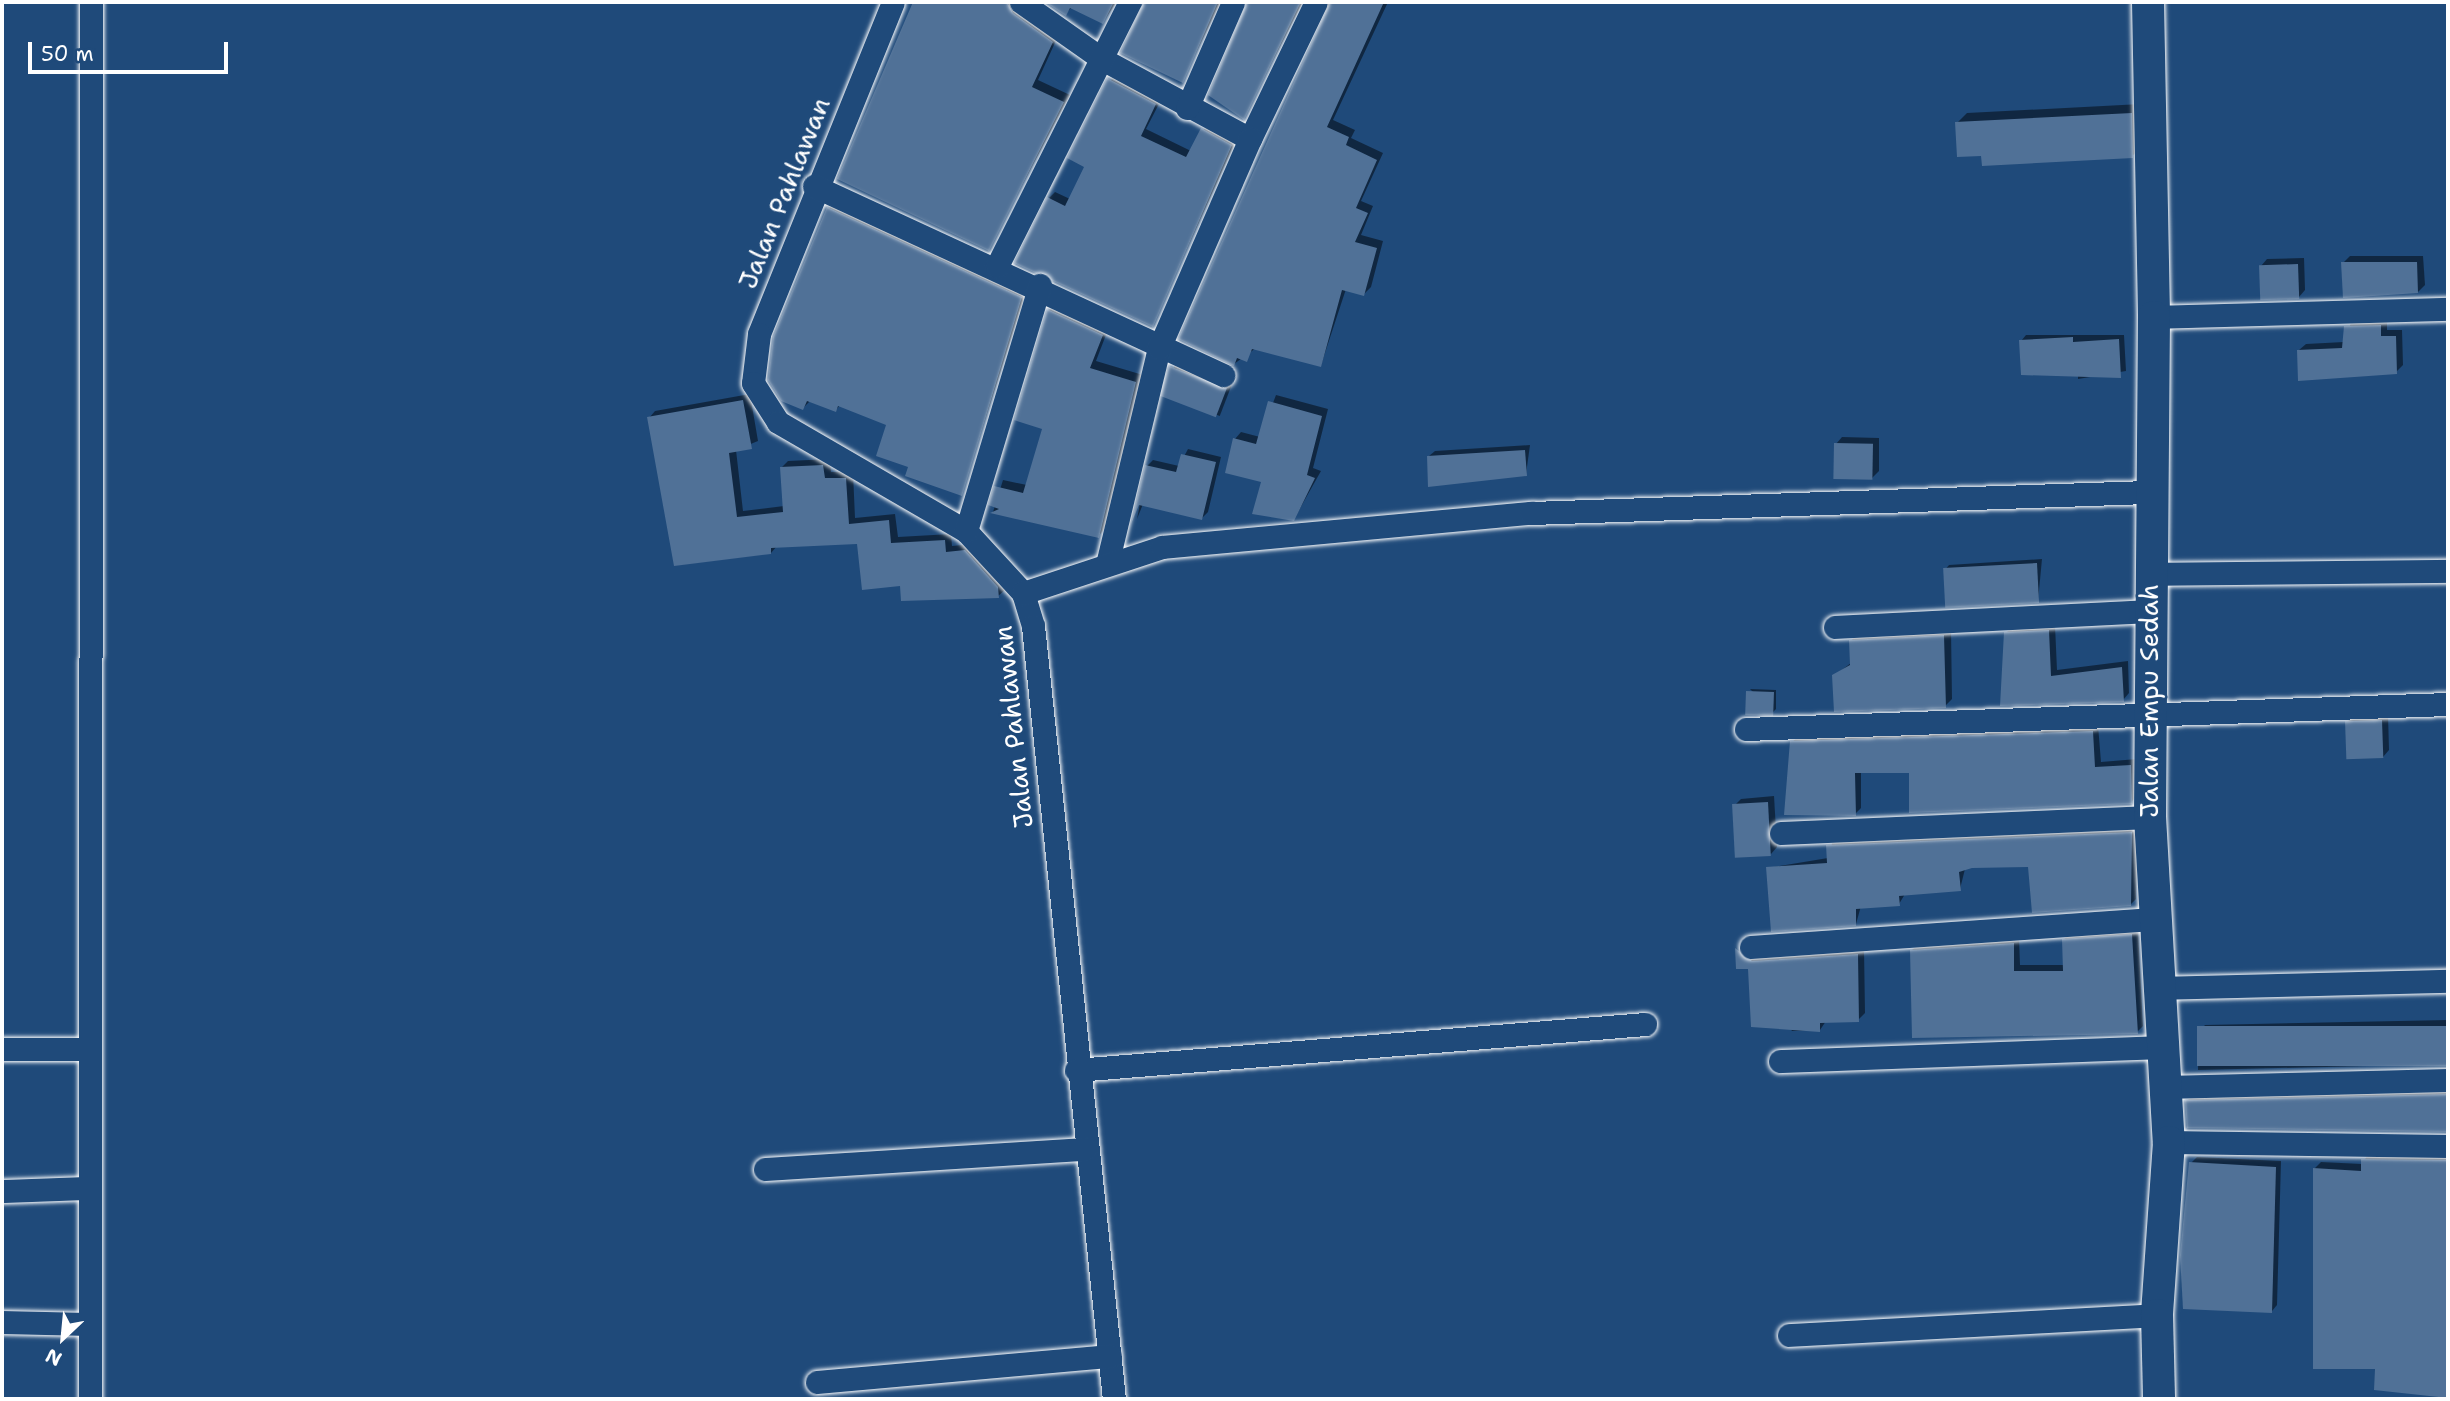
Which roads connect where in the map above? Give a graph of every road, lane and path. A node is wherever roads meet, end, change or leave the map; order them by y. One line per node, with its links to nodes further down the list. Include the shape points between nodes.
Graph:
1 (91, 2): 38 (street)
2 (893, 2): 11 (street, Jalan Pahlawan)
3 (1021, 2): 8 (street)
4 (1130, 2): 8 (street)
5 (1233, 2): 9 (street)
6 (1316, 2): 10 (street)
7 (2148, 2): 15 (street, Jalan Empu Sedah)
8 (1102, 59): 9 (street); 12 (street)
9 (1186, 108): 10 (street)
10 (1251, 139): 16 (street)
11 (814, 186): 12 (street); 19 (street, Jalan Pahlawan, via 759,334 752,372 759,399 778,422)
12 (997, 266): 13 (street)
13 (1040, 285): 16 (street); 19 (street)
14 (2448, 309): 15 (street)
15 (2154, 317): 18 (street, Jalan Empu Sedah)
16 (1159, 348): 17 (street); 20 (street)
17 (1223, 374)
18 (2149, 492): 20 (street, via 1531,513 1162,547); 22 (street, Jalan Empu Sedah)
19 (966, 531): 23 (street, Jalan Pahlawan)
20 (1108, 560): 23 (street)
21 (2448, 571): 22 (street)
22 (2148, 574): 24 (street, Jalan Empu Sedah)
23 (1023, 593): 40 (street, Jalan Pahlawan, via 1034,625)
24 (2149, 611): 25 (street); 27 (street, Jalan Empu Sedah)
25 (1835, 628)
26 (2448, 704): 27 (street)
27 (2149, 710): 28 (street, via 2123,718); 29 (street, Jalan Empu Sedah)
28 (1746, 729)
29 (2150, 817): 30 (street); 31 (street, Jalan Empu Sedah)
30 (1781, 832)
31 (2152, 919): 32 (street); 34 (street, Jalan Empu Sedah)
32 (1751, 947)
33 (2448, 981): 34 (street)
34 (2157, 988): 36 (street, Jalan Empu Sedah)
35 (1645, 1024): 40 (street)
36 (2159, 1047): 39 (street); 42 (street, Jalan Empu Sedah)
37 (2, 1049): 38 (street)
38 (87, 1049): 47 (street)
39 (1780, 1061)
40 (1076, 1070): 45 (street, Jalan Pahlawan)
41 (2448, 1080): 42 (street)
42 (2164, 1087): 43 (street, Jalan Empu Sedah)
43 (2169, 1142): 44 (street); 49 (street, Jalan Empu Sedah)
44 (2448, 1146)
45 (1085, 1149): 46 (street); 53 (street, Jalan Pahlawan)
46 (765, 1169)
47 (88, 1188): 48 (street); 51 (street)
48 (2, 1191)
49 (2157, 1315): 52 (street); 57 (street, Jalan Empu Sedah)
50 (2, 1322): 51 (street)
51 (88, 1324): 55 (street)
52 (1789, 1335)
53 (1110, 1356): 54 (street); 56 (street, Jalan Pahlawan)
54 (817, 1382)
55 (90, 1399)
56 (1114, 1399)
57 (2159, 1399)

